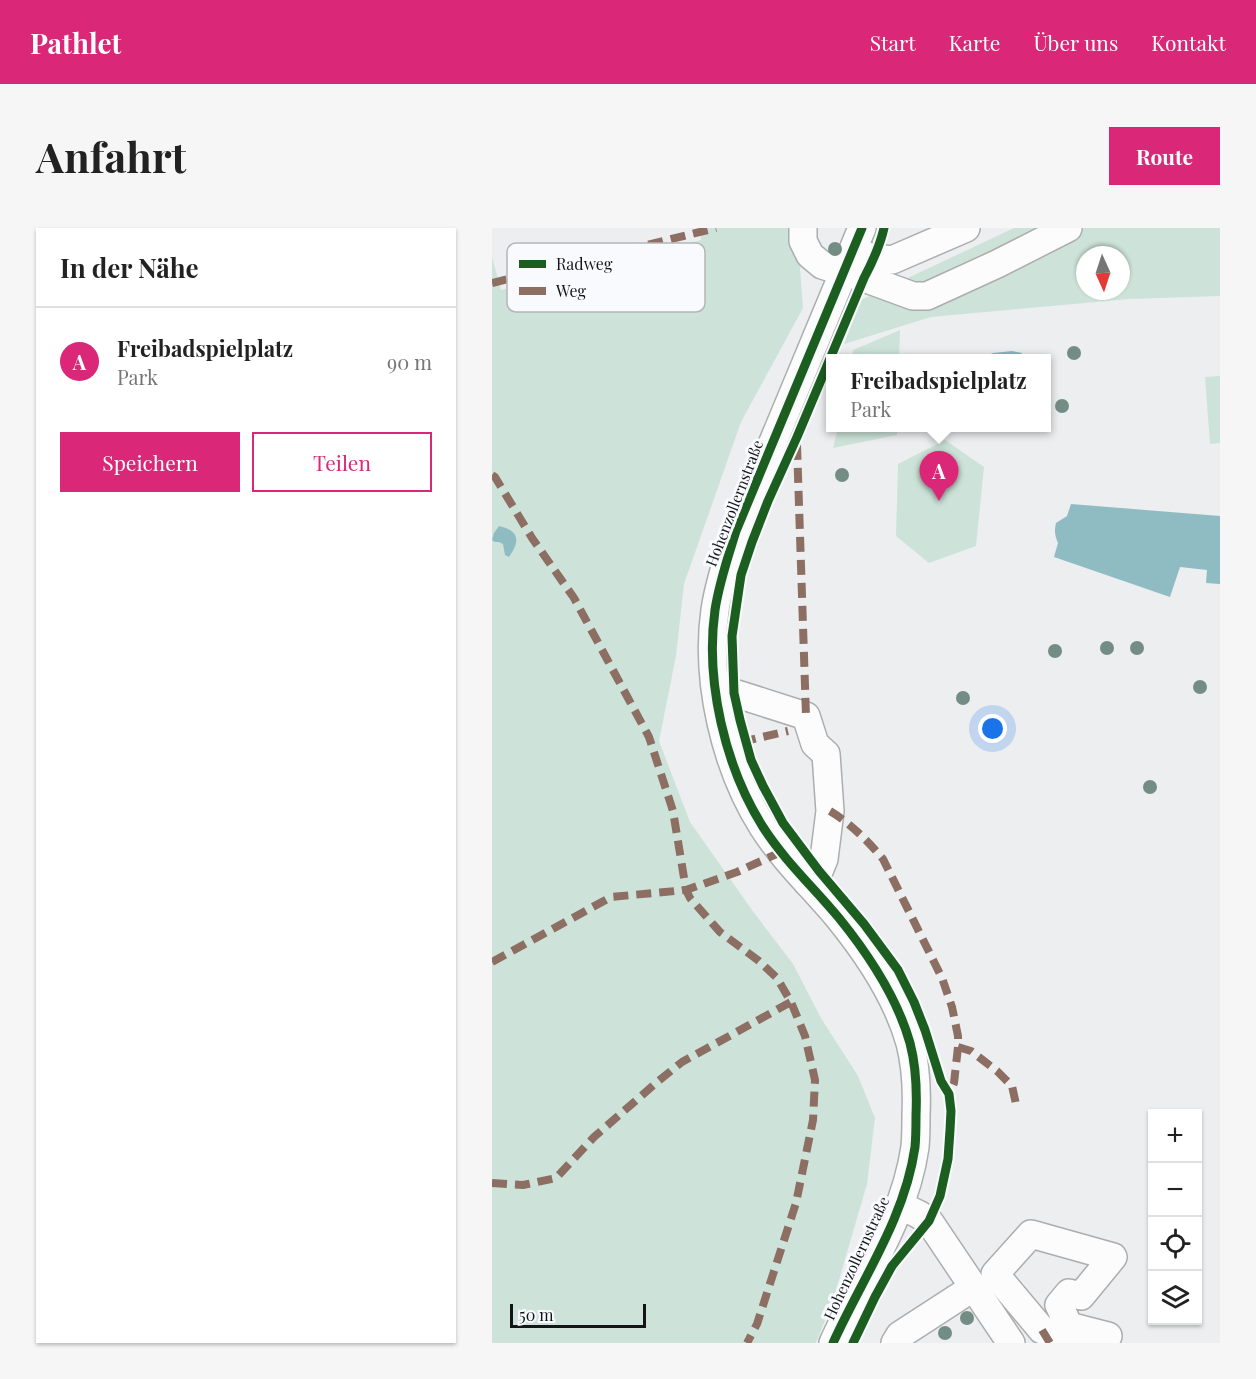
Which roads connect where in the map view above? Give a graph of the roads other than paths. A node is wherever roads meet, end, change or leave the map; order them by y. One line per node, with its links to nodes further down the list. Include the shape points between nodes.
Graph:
1 (803, 228): 6 (street, via 803,241)
2 (823, 228): 6 (street)
3 (966, 228): 5 (street, via 892,260)
4 (1068, 228): 5 (street, via 927,296 913,296 864,278)
5 (853, 251): 6 (street, via 822,265); 7 (street, Hohenzollernstraße, via 736,531 722,574 713,624)
6 (810, 255)
7 (716, 691): 8 (street, Hohenzollernstraße, via 727,746 746,797 764,829); 8 (street, via 735,693 806,716 815,744 826,754 830,811 824,859)
8 (808, 883): 9 (street, Hohenzollernstraße, via 863,948 897,1010 910,1044 917,1096 915,1146)
9 (899, 1205): 11 (street, via 929,1221); 12 (street, Hohenzollernstraße)
10 (1113, 1257): 10 (street, via 1031,1234 995,1274 1042,1330 1104,1342 1107,1336 1069,1326 1059,1305 1069,1293 1081,1296)
11 (974, 1287): 13 (street, via 900,1335); 14 (street)
12 (833, 1343)
13 (895, 1343)
14 (1011, 1343)

